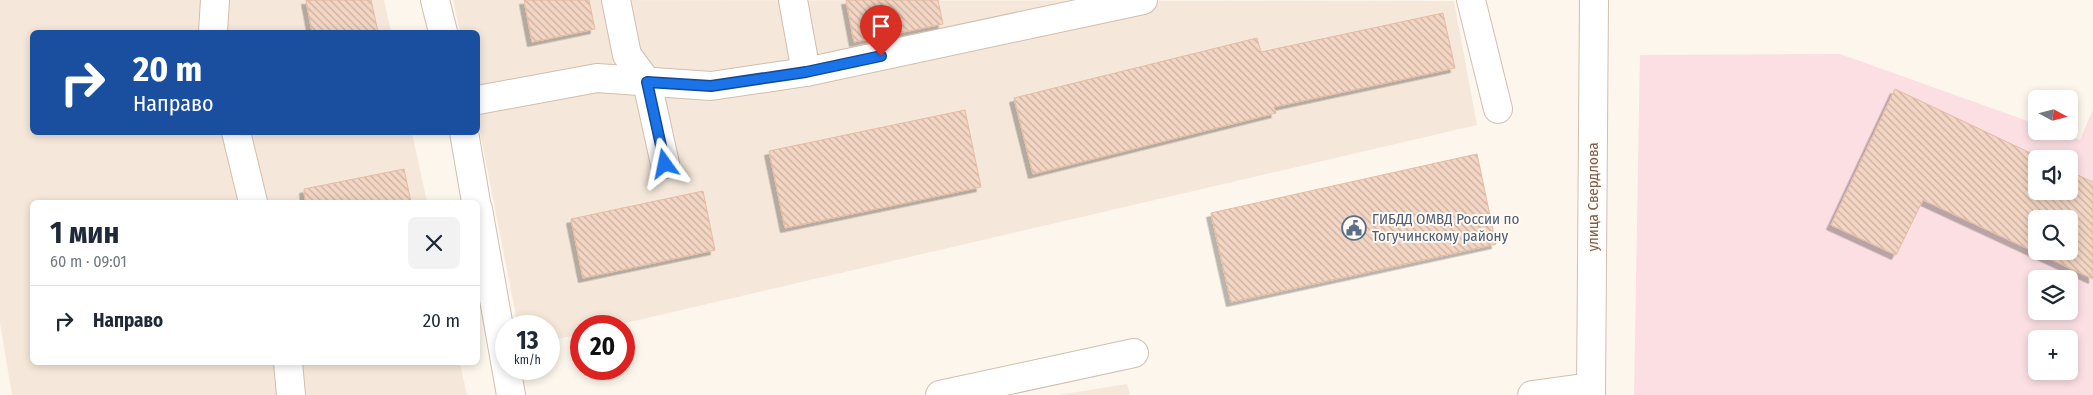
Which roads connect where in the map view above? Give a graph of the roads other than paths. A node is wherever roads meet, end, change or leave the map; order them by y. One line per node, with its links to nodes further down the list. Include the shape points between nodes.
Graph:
1 (215, 0): 8 (street)
2 (436, 0): 9 (street)
3 (616, 0): 11 (street, via 626,55)
4 (793, 0): 10 (street)
5 (1143, 0): 10 (street)
6 (1471, 0): 13 (street)
7 (1594, 0): 22 (street, улица Свердлова)
8 (213, 30)
9 (443, 30)
10 (806, 72): 11 (street, via 711,86)
11 (647, 82): 12 (street, via 597,78); 16 (street)
12 (480, 100)
13 (1498, 109)
14 (237, 135): 17 (street)
15 (465, 135): 18 (street)
16 (665, 164)
17 (253, 200)
18 (476, 200)
19 (480, 220): 24 (street)
20 (1134, 353): 25 (street)
21 (288, 365): 23 (street)
22 (1591, 391): 26 (street)
23 (291, 395)
24 (511, 395)
25 (940, 395)
26 (1532, 395)

